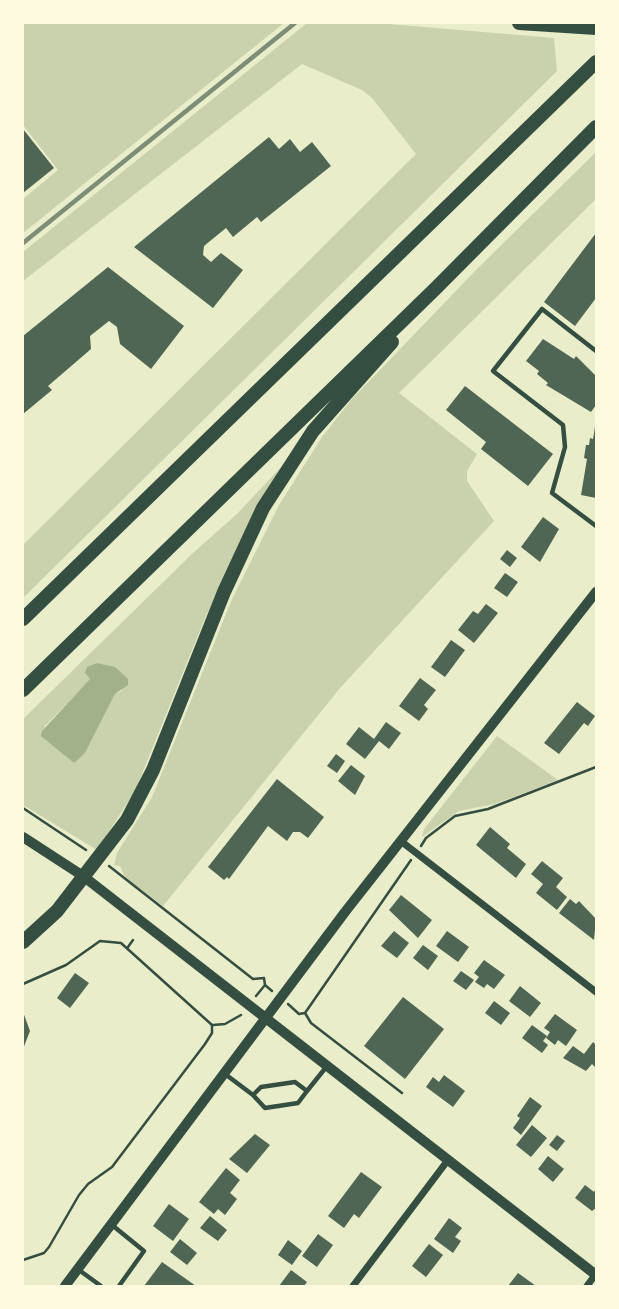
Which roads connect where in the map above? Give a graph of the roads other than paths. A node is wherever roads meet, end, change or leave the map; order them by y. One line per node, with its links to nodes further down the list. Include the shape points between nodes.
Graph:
1 (519, 23): 2 (highway)
2 (596, 28)
3 (596, 62): 9 (highway)
4 (596, 127): 5 (highway)
5 (435, 289): 10 (highway); 13 (highway, via 313,431 263,508 146,786 127,820)
6 (596, 351): 7 (lane, via 542,309 493,370 563,425 565,447 552,493)
7 (596, 526)
8 (596, 592): 12 (street)
9 (23, 619)
10 (23, 690)
11 (23, 837): 13 (main road)
12 (402, 842): 15 (street); 16 (street)
13 (83, 876): 14 (highway, via 57,911); 16 (street)
14 (23, 942)
15 (596, 992)
16 (267, 1017): 17 (street); 18 (street)
17 (328, 1065): 19 (lane); 21 (street)
18 (224, 1074): 20 (lane); 22 (street)
19 (307, 1091): 20 (lane, via 295,1082 261,1087); 20 (lane, via 298,1103 265,1108)
20 (253, 1095)
21 (449, 1160): 24 (street); 28 (street)
22 (111, 1224): 23 (street); 27 (lane, via 144,1251)
23 (78, 1269): 25 (street); 26 (lane)
24 (596, 1275): 29 (street)
25 (65, 1286)
26 (101, 1286)
27 (119, 1286)
28 (353, 1286)
29 (587, 1286)

